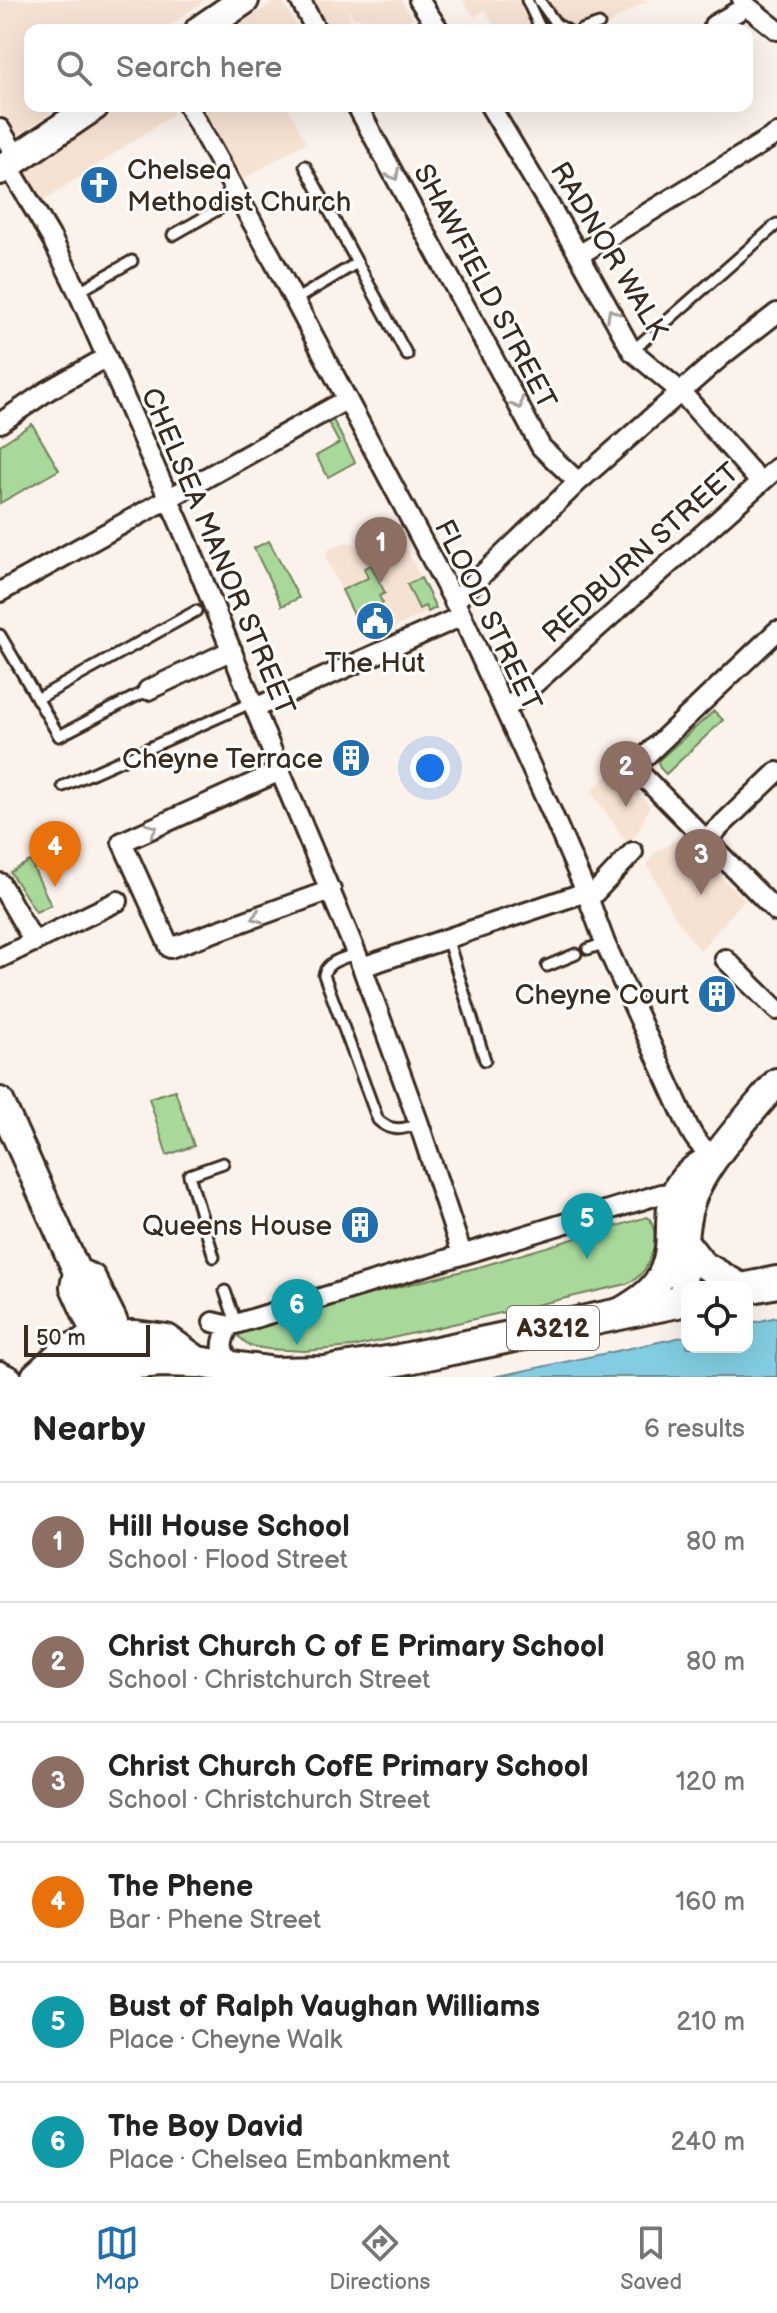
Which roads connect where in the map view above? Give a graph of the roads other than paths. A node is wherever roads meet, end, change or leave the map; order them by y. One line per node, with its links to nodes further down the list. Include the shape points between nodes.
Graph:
1 (244, 0): 7 (main road)
2 (300, 0): 8 (street)
3 (419, 0): 9 (street)
4 (527, 0): 10 (lane)
5 (539, 0): 11 (lane)
6 (744, 3): 12 (street); 13 (street)
7 (209, 24)
8 (313, 24)
9 (435, 24)
10 (538, 24)
11 (556, 24)
12 (715, 24)
13 (777, 30)
14 (85, 112): 20 (main road)
15 (191, 112): 22 (street, FLOOD STREET)
16 (360, 112): 40 (street, SHAWFIELD STREET, one-way to 40, via 541,447)
17 (494, 112): 25 (street, RADNOR WALK)
18 (0, 129): 20 (street, CHELSEA MANOR STREET)
19 (777, 134): 25 (street)
20 (9, 165): 28 (street, CHELSEA MANOR STREET)
21 (305, 166): 27 (lane)
22 (238, 198): 24 (lane); 29 (street, FLOOD STREET)
23 (777, 224): 31 (lane)
24 (173, 235)
25 (579, 255): 33 (street, RADNOR WALK, one-way to 25)
26 (132, 261): 28 (lane)
27 (357, 263): 29 (lane); 34 (lane)
28 (78, 292): 35 (street, CHELSEA MANOR STREET)
29 (294, 301): 37 (street, FLOOD STREET)
30 (775, 320): 36 (street, via 724,354)
31 (667, 321)
32 (649, 336): 33 (lane)
33 (632, 351): 36 (street, RADNOR WALK)
34 (407, 355)
35 (107, 357): 38 (street); 42 (street, CHELSEA MANOR STREET)
36 (681, 392): 40 (street); 41 (street, RADNOR WALK)
37 (346, 400): 42 (street); 44 (street, FLOOD STREET)
38 (0, 423)
39 (777, 468): 41 (street, REDBURN STREET)
40 (578, 482): 44 (street)
41 (760, 482): 52 (street, REDBURN STREET)
42 (169, 497): 43 (street); 48 (street, CHELSEA MANOR STREET)
43 (0, 592)
44 (458, 609): 51 (street); 52 (street, FLOOD STREET)
45 (196, 611): 50 (lane)
46 (777, 631): 56 (street, via 634,767)
47 (0, 635): 50 (lane)
48 (232, 650): 49 (street); 51 (street, CHELSEA MANOR STREET)
49 (148, 690): 50 (lane, via 59,736)
50 (37, 699)
51 (254, 705): 53 (street, CHELSEA MANOR STREET); 55 (lane)
52 (505, 710): 61 (street, FLOOD STREET)
53 (280, 771): 59 (street, CHELSEA MANOR STREET); 60 (street, one-way to 53, via 122,842)
54 (777, 772): 56 (street)
55 (63, 786)
56 (706, 840): 62 (street)
57 (633, 852): 61 (street)
58 (0, 883): 64 (street)
59 (331, 890): 60 (street, one-way to 60, via 170,948); 68 (street, CHELSEA MANOR STREET)
60 (132, 895): 64 (street)
61 (587, 895): 63 (street); 75 (street, FLOOD STREET, via 597,946 693,1137)
62 (777, 912)
63 (447, 938): 68 (street); 71 (lane)
64 (34, 942): 66 (street)
65 (576, 954): 69 (lane)
66 (0, 958)
67 (725, 959): 70 (street)
68 (359, 960): 74 (street, CHELSEA MANOR STREET); 74 (lane, via 328,965 324,975 378,1120 394,1129)
69 (547, 966)
70 (777, 1010)
71 (485, 1060)
72 (777, 1082): 75 (main road)
73 (1, 1106): 89 (main road, via 77,1272 74,1287)
74 (419, 1124): 79 (street, CHELSEA MANOR STREET)
75 (718, 1155): 77 (main road)
76 (223, 1163): 80 (lane, via 189,1175)
77 (683, 1196): 78 (main road); 79 (street, via 661,1194); 87 (main road, via 662,1273 639,1301)
78 (685, 1242): 81 (main road); 82 (main road, via 702,1264)
79 (462, 1254): 88 (street)
80 (214, 1257)
81 (686, 1281)
82 (733, 1281)
83 (777, 1282): 84 (highway)
84 (753, 1286)
85 (225, 1291): 88 (lane)
86 (681, 1301): 87 (highway, A3212)
87 (615, 1314): 90 (highway, A3212, via 355,1368 300,1374)
88 (226, 1324): 90 (street, via 222,1348)
89 (116, 1359): 90 (highway, A3212); 93 (highway, A3212, via 65,1352); 94 (highway, A3212)
90 (240, 1369)
91 (0, 1371): 92 (street)
92 (12, 1377)
93 (37, 1377)
94 (74, 1377)

